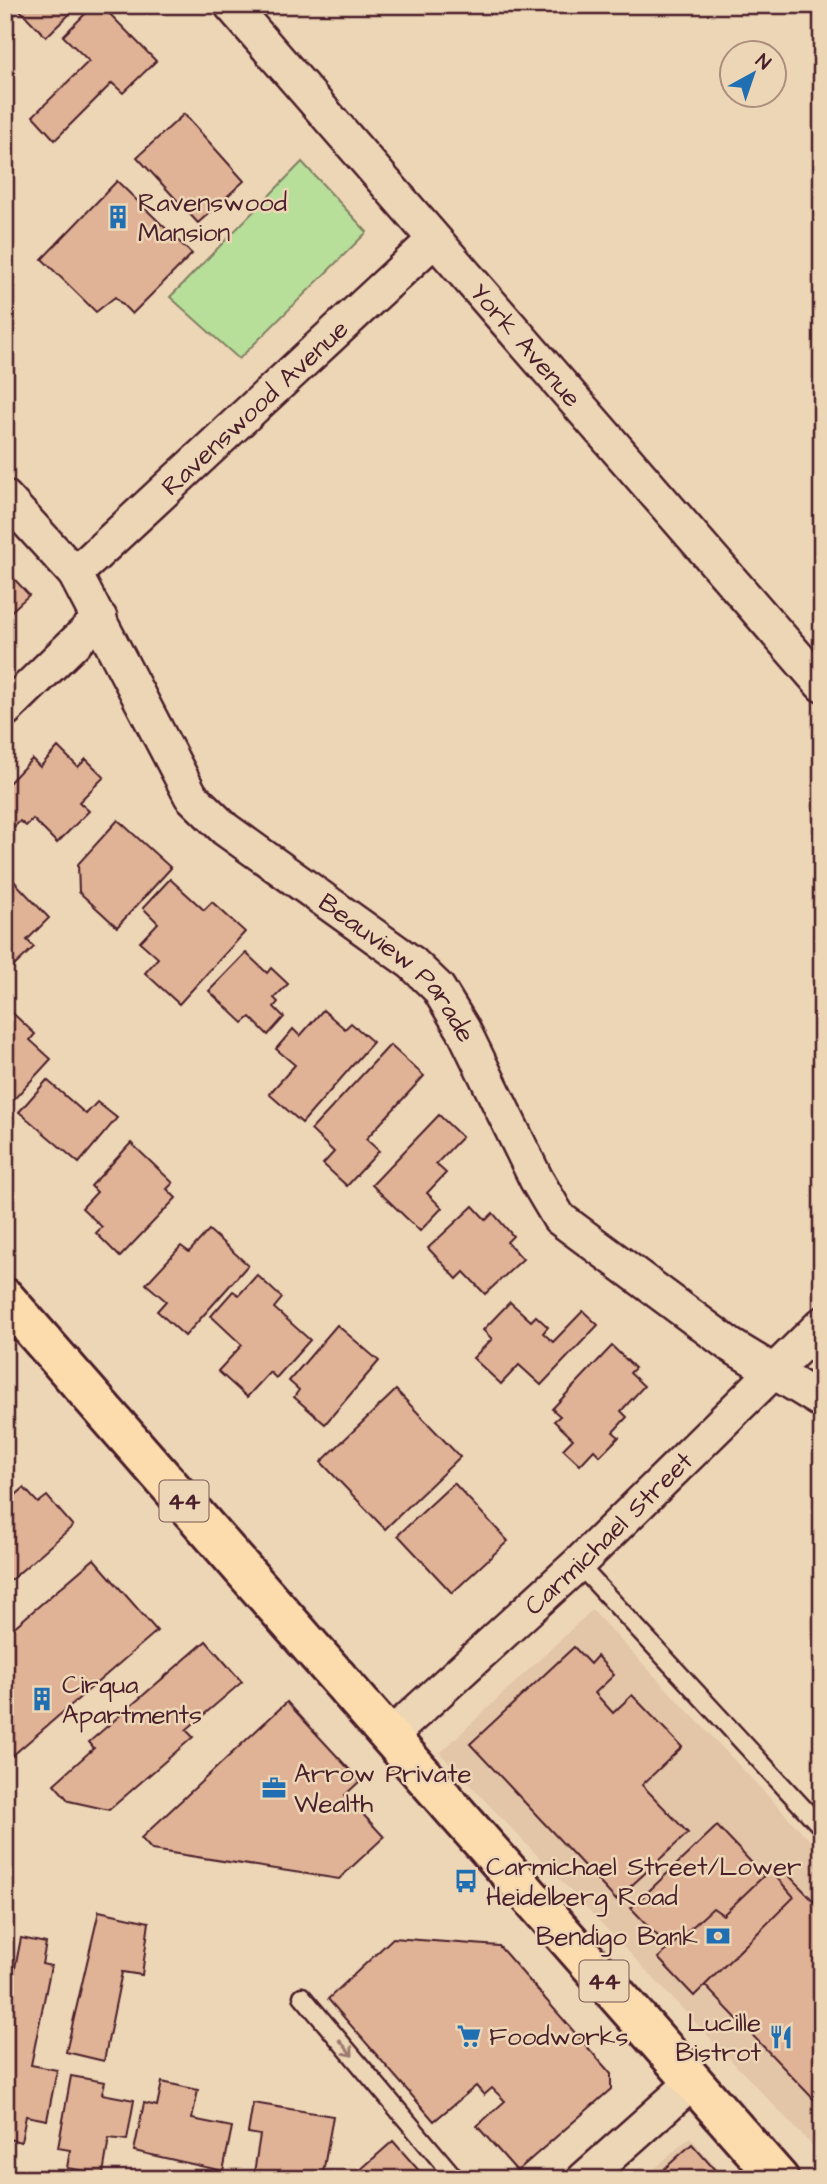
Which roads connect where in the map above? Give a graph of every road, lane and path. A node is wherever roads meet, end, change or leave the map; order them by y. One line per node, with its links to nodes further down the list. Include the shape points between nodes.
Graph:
1 (230, 5): 2 (street, York Avenue)
2 (434, 240): 4 (street, Ravenswood Avenue); 6 (street, York Avenue)
3 (5, 497): 4 (street, Beauview Parade)
4 (75, 574): 5 (street, Beauview Parade)
5 (100, 618): 7 (street); 10 (street, Beauview Parade, via 191,796 225,829 412,963 438,988 463,1028 559,1218 719,1338)
6 (822, 685)
7 (5, 710)
8 (5, 1298): 13 (main road, 44)
9 (822, 1324): 10 (street, Carmichael Street)
10 (773, 1371): 11 (street, Beauview Parade); 12 (street, Carmichael Street)
11 (822, 1401)
12 (578, 1564): 13 (street, Carmichael Street); 14 (lane)
13 (390, 1736): 16 (main road, 44)
14 (822, 1828)
15 (302, 1996): 17 (lane, one-way to 17)
16 (693, 2082): 18 (street); 19 (main road, 44)
17 (456, 2179)
18 (584, 2179)
19 (779, 2179)

